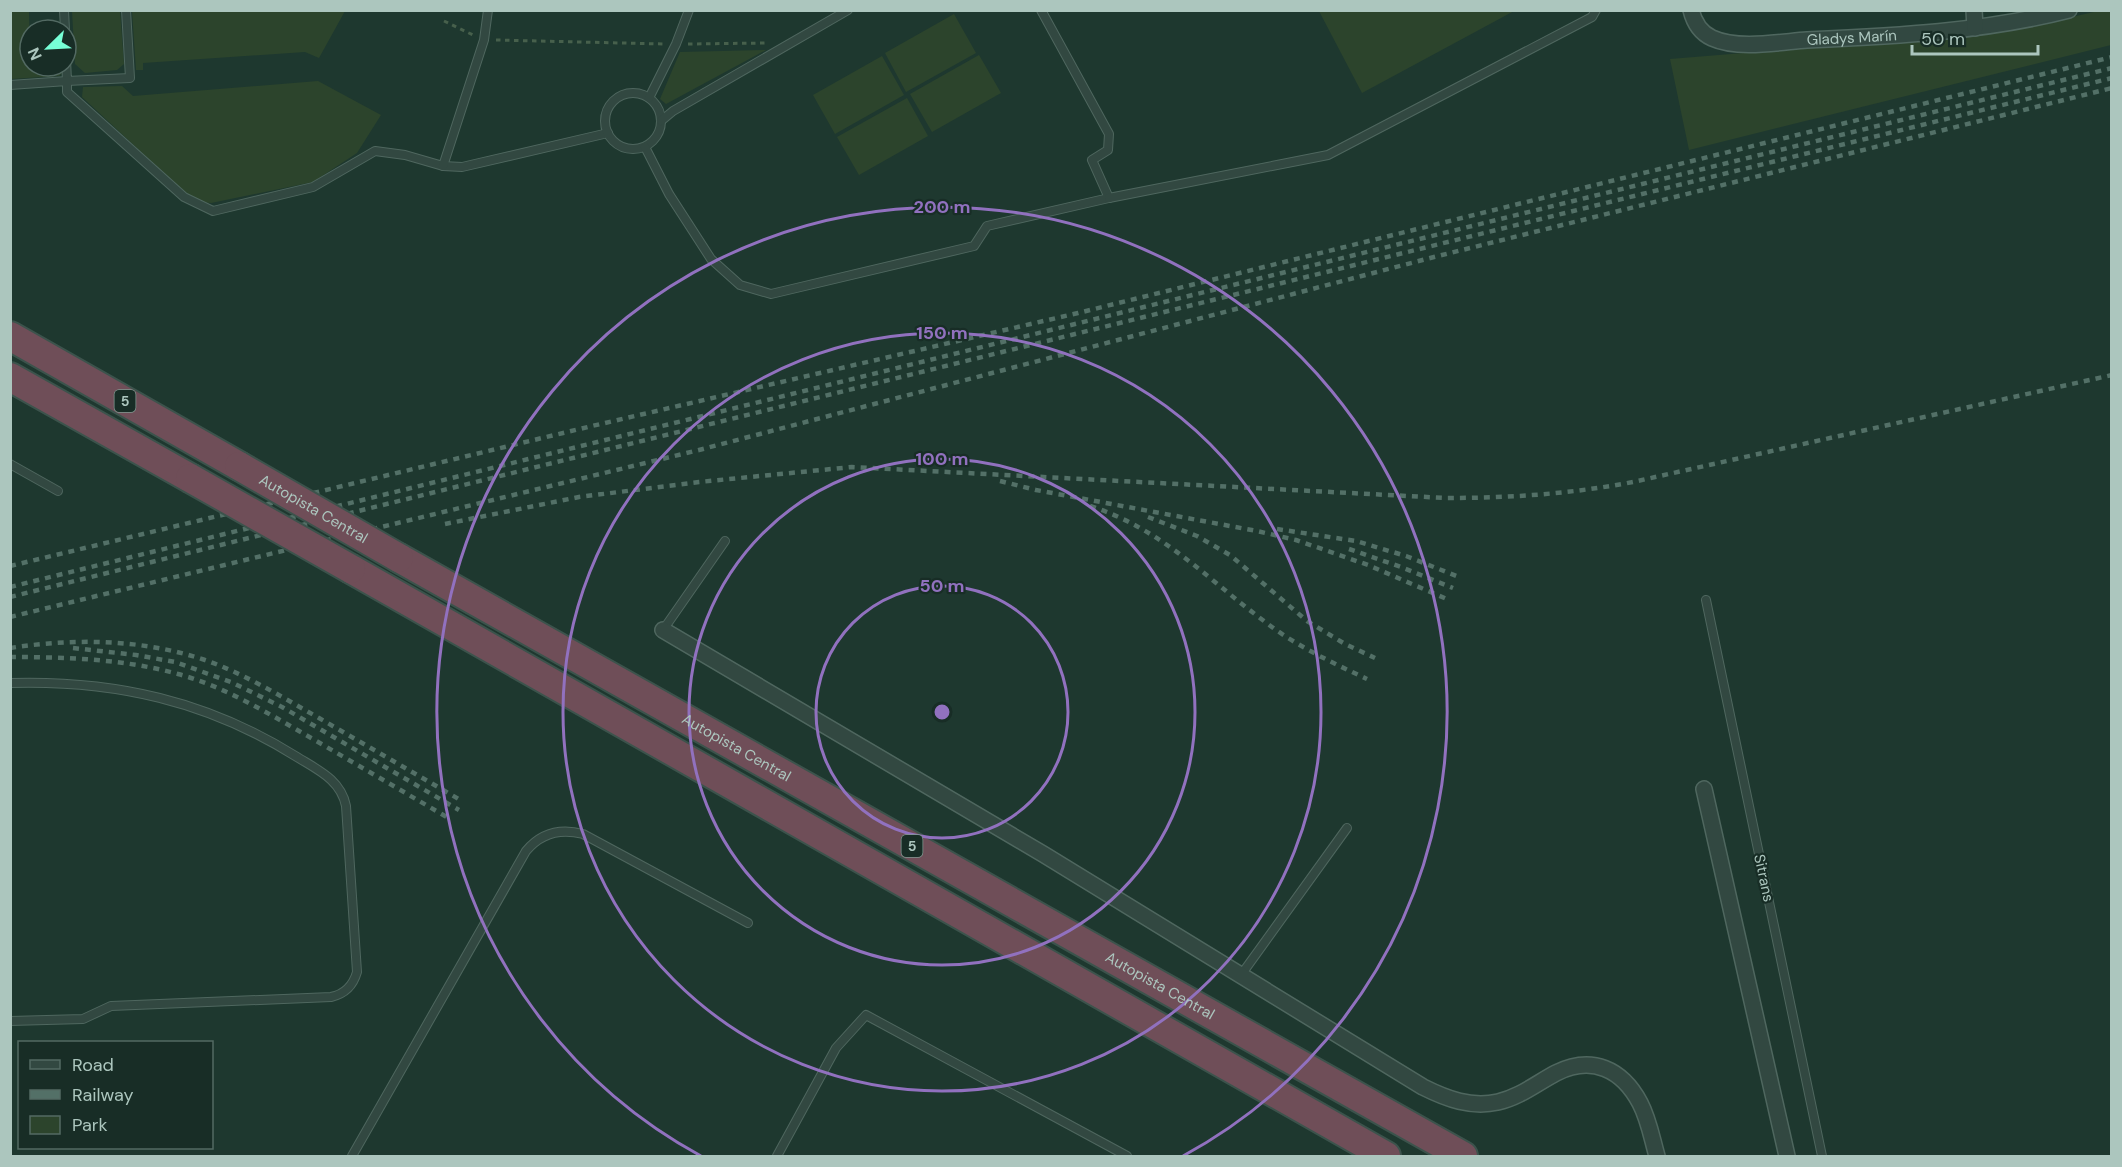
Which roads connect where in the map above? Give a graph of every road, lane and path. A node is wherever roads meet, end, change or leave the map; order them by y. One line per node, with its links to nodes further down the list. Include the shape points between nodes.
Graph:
1 (126, 10): 16 (lane, via 130,78)
2 (488, 10): 12 (lane)
3 (689, 10): 14 (lane)
4 (848, 10): 13 (lane)
5 (1041, 10): 23 (lane, via 1109,134 1108,150 1092,160)
6 (1596, 10): 23 (lane, via 1592,17 1328,155)
7 (1691, 10): 11 (street, Gladys Marín, via 1710,38 1742,44)
8 (1974, 10): 11 (street)
9 (2066, 11): 11 (street, Gladys Marín)
10 (444, 21): 12 (path)
11 (1975, 28)
12 (483, 40): 14 (path); 22 (lane)
13 (791, 43): 14 (path); 19 (lane)
14 (676, 45): 18 (lane)
15 (67, 78): 16 (lane)
16 (67, 81): 17 (lane); 22 (lane, via 67,92 86,111 184,197 213,211 313,187 375,151)
17 (10, 85)
18 (649, 98): 19 (lane); 20 (lane, via 632,93 620,96 607,112)
19 (661, 121): 21 (lane, via 660,131)
20 (608, 133): 21 (lane, via 613,141 628,149); 22 (lane, via 462,167)
21 (645, 147): 23 (lane, via 669,194 711,259 740,285 771,294 974,246 987,226)
22 (443, 166)
23 (1109, 198)
24 (10, 336): 41 (highway, Autopista Central / 5, bridge)
25 (10, 377): 40 (highway, 5, bridge)
26 (10, 464): 27 (lane)
27 (58, 491)
28 (725, 541): 30 (lane)
29 (1706, 600): 44 (lane, Sitrans)
30 (663, 630): 35 (street)
31 (10, 683): 36 (lane, via 114,688 176,702 264,737 332,779 342,791 346,806 357,972 344,993 331,997 111,1006 83,1019)
32 (1704, 789): 43 (street)
33 (1347, 828): 35 (lane)
34 (748, 923): 37 (lane, via 583,834 565,831 539,838 526,850)
35 (1241, 975): 42 (street, via 1423,1087 1458,1101 1486,1104 1510,1099 1577,1065 1605,1068 1625,1082 1640,1103)
36 (10, 1021)
37 (352, 1156)
38 (777, 1156): 39 (lane, via 836,1048 866,1014)
39 (1127, 1156)
40 (1386, 1156)
41 (1463, 1156)
42 (1656, 1156)
43 (1787, 1156)
44 (1822, 1156)

